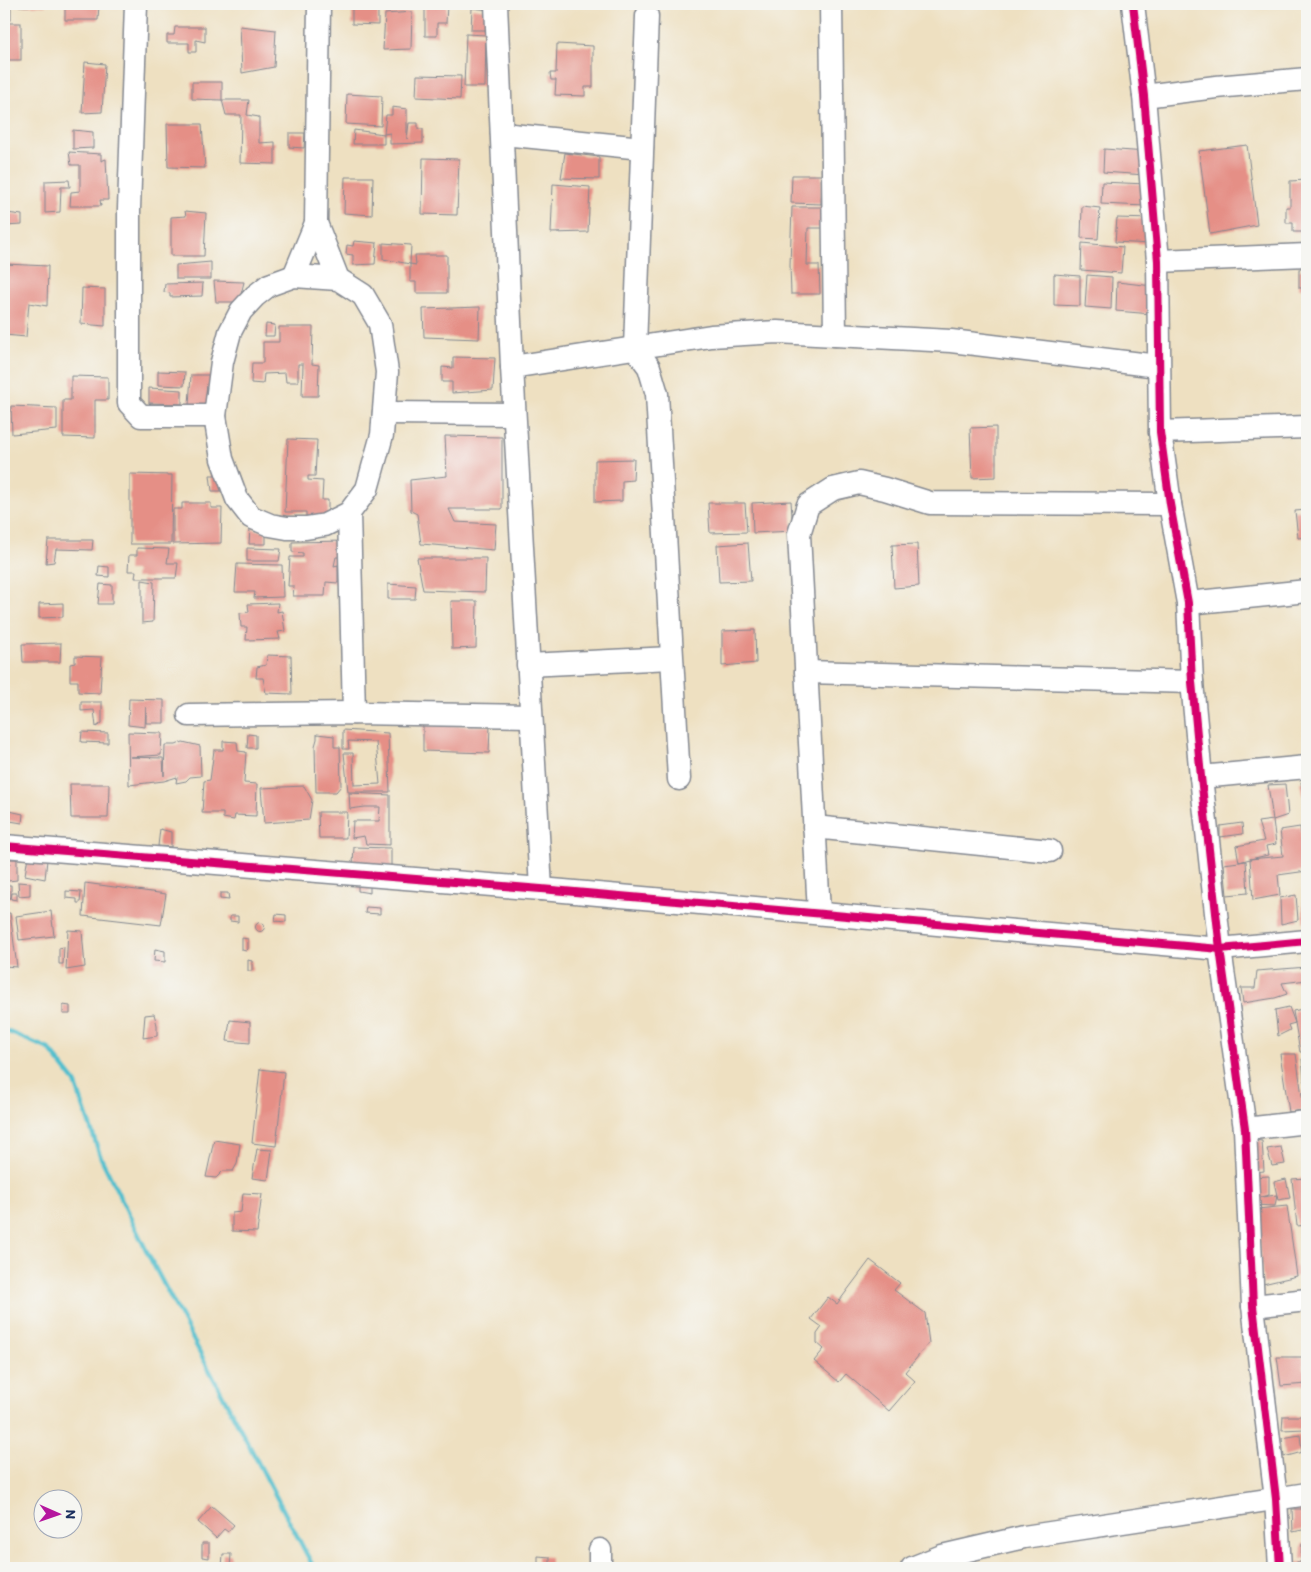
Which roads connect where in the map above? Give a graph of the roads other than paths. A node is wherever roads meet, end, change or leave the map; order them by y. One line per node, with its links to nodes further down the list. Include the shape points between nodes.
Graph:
1 (136, 4): 22 (street, via 129,209 129,403 141,416)
2 (319, 4): 11 (street)
3 (496, 4): 9 (street)
4 (831, 4): 16 (street)
5 (1133, 4): 8 (street)
6 (647, 16): 10 (street)
7 (1307, 79): 8 (street)
8 (1144, 96): 13 (street)
9 (502, 134): 10 (street); 19 (street)
10 (642, 148): 17 (street)
11 (316, 223): 14 (street); 15 (street)
12 (1307, 255): 13 (street)
13 (1158, 261): 18 (street)
14 (294, 276): 15 (street); 22 (street, via 269,285 241,311 230,332 222,362)
15 (338, 279): 20 (street, via 363,296 380,324 387,372)
16 (835, 335): 17 (street, via 777,332 711,336); 18 (street, via 951,341)
17 (636, 348): 19 (street); 29 (street, via 649,367 657,394)
18 (1158, 366): 24 (street)
19 (512, 367): 21 (street)
20 (384, 413): 21 (street); 26 (street, via 382,435 367,489)
21 (514, 414): 30 (street)
22 (215, 416): 26 (street, via 222,460 237,499 251,517 270,525 306,528 325,525)
23 (1307, 427): 24 (street)
24 (1160, 432): 25 (street)
25 (1170, 504): 28 (street); 31 (street, via 930,504 858,484 833,489 808,505 799,534)
26 (349, 513): 33 (street)
27 (1307, 591): 28 (street)
28 (1188, 603): 32 (street)
29 (671, 658): 30 (street); 38 (street)
30 (528, 665): 35 (street)
31 (806, 672): 32 (street); 39 (street)
32 (1192, 682): 37 (street)
33 (354, 713): 34 (street); 35 (street)
34 (189, 715)
35 (531, 716): 42 (street)
36 (1307, 767): 37 (street)
37 (1201, 777): 45 (street)
38 (679, 779)
39 (814, 828): 41 (street); 43 (street)
40 (4, 846): 42 (street)
41 (1050, 851)
42 (540, 889): 43 (street)
43 (819, 913): 45 (street)
44 (1307, 941): 45 (street)
45 (1220, 949): 47 (street)
46 (1307, 1122): 47 (street)
47 (1245, 1129): 49 (street)
48 (1307, 1300): 49 (street)
49 (1253, 1306): 51 (street)
50 (1307, 1494): 51 (street)
51 (1276, 1499): 52 (street, via 1024,1537 942,1556); 53 (street)
52 (912, 1568)
53 (1280, 1568)

